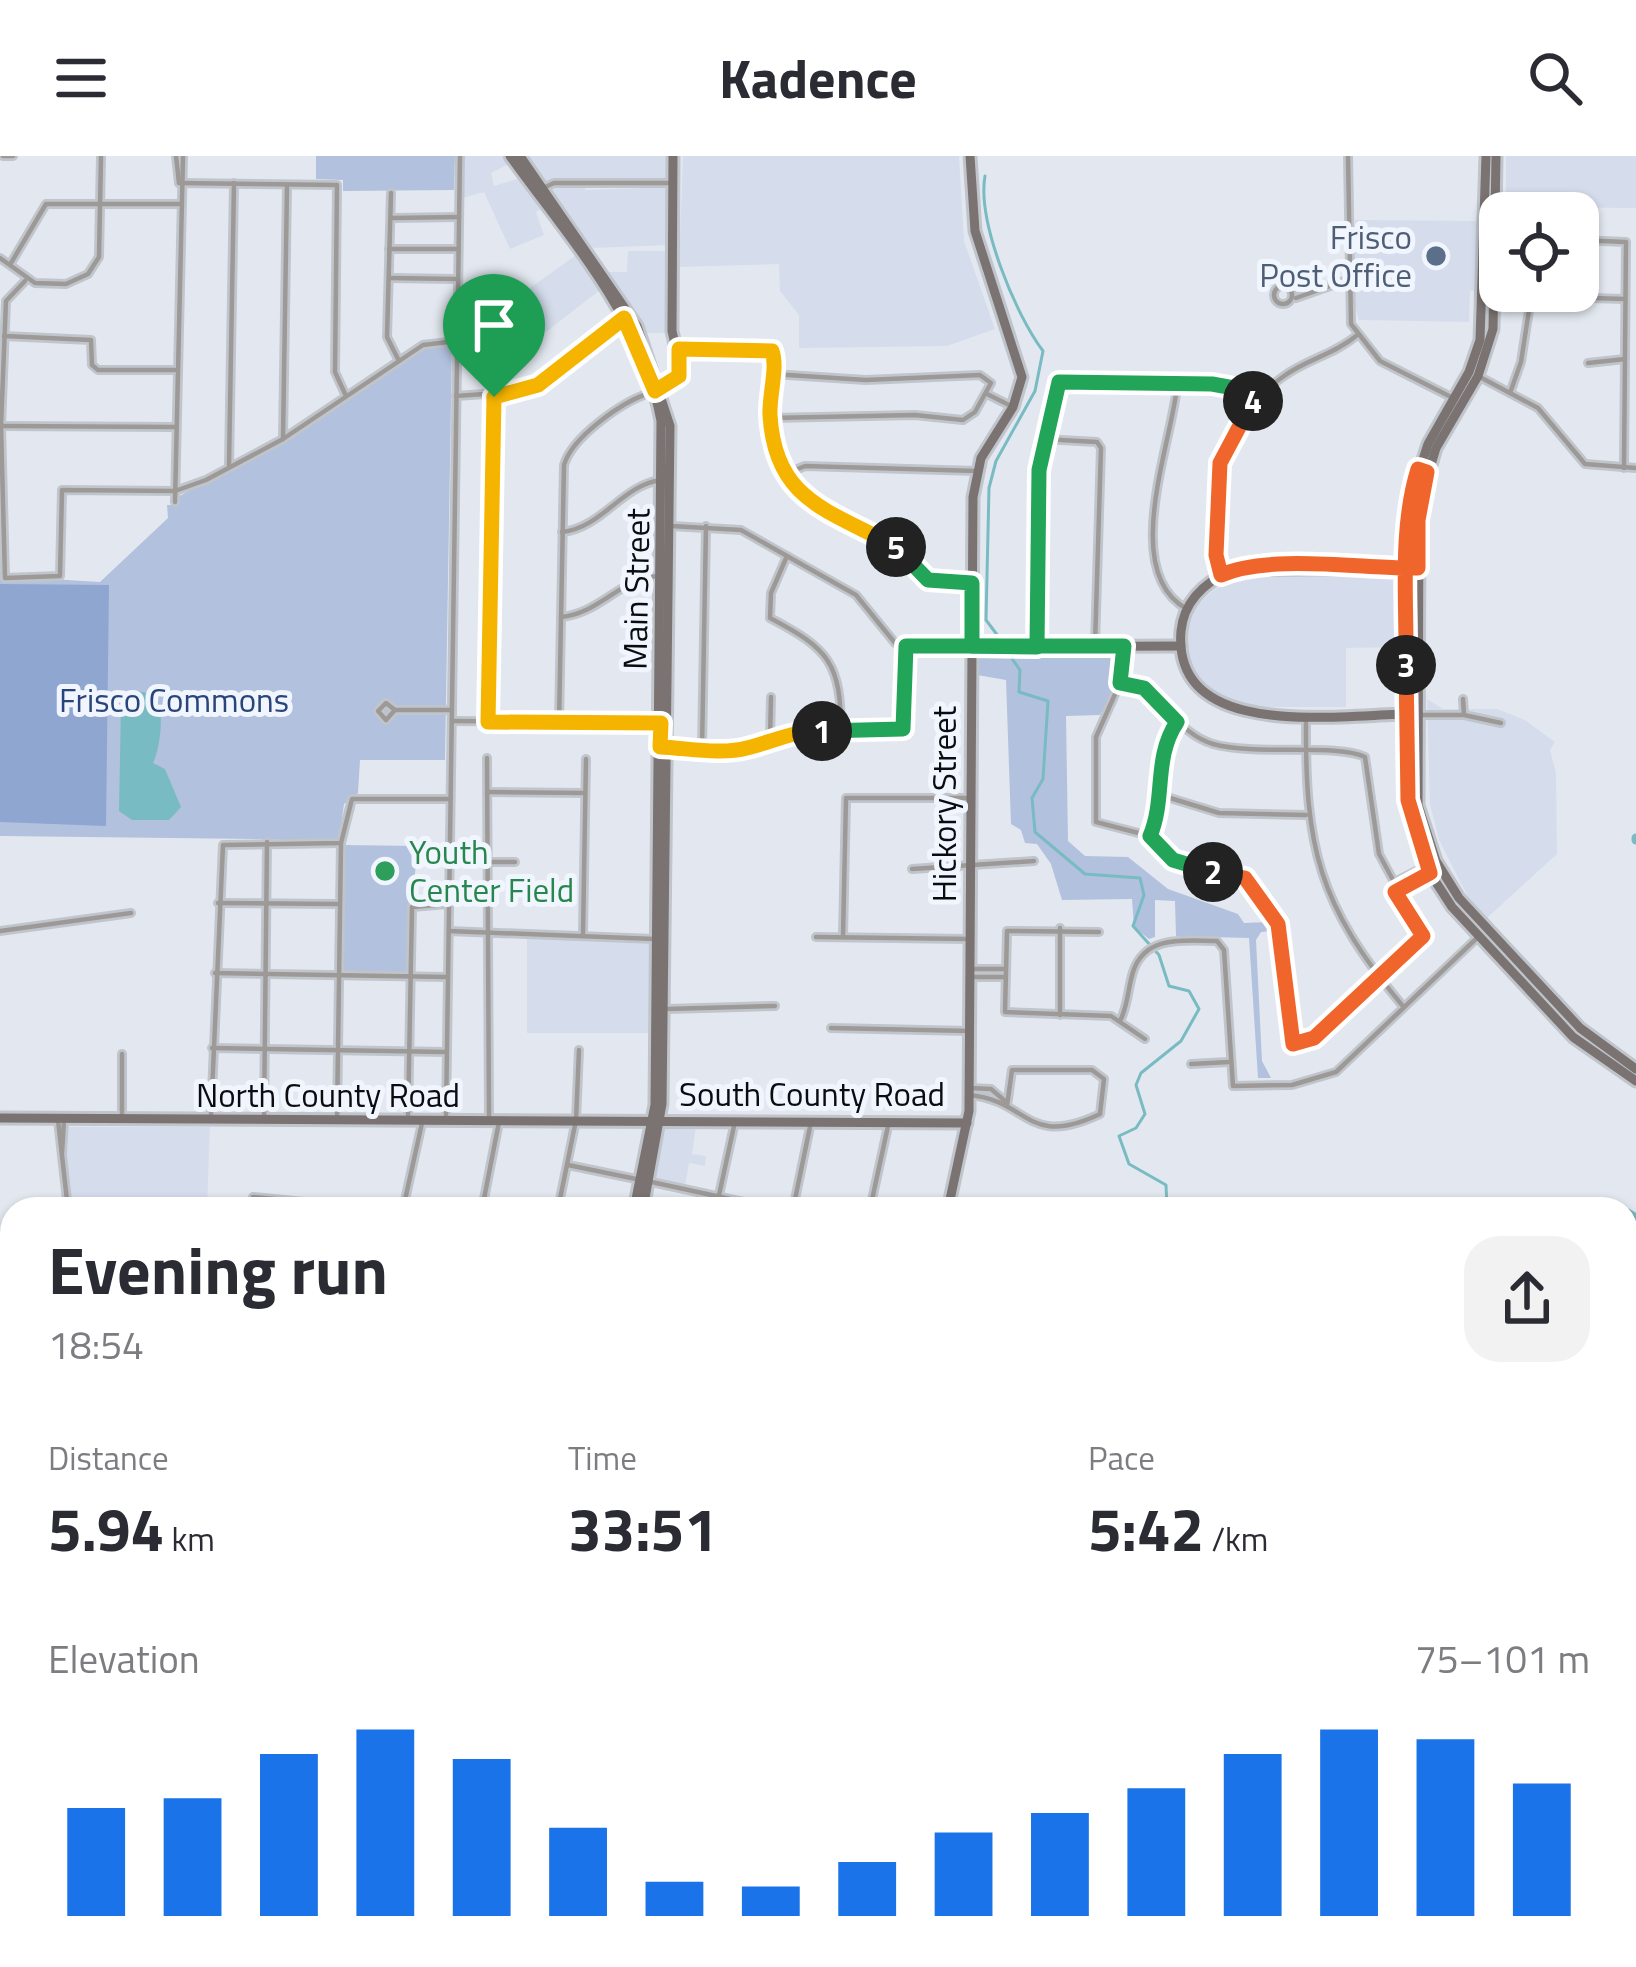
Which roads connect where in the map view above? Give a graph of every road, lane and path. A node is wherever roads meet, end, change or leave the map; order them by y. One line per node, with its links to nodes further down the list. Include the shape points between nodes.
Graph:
1 (3, 156): 2 (street)
2 (13, 156)
3 (101, 156): 21 (street)
4 (180, 156): 15 (street)
5 (460, 156): 23 (street)
6 (510, 156): 18 (street, Main Street)
7 (520, 156): 18 (street, Main Street)
8 (674, 156): 16 (street)
9 (970, 156): 59 (street, Hickory Street, via 975,230 1022,367)
10 (1348, 156): 32 (street)
11 (1486, 156): 14 (street)
12 (1496, 156): 14 (street)
13 (234, 182): 15 (street); 17 (street); 65 (street)
14 (1491, 182): 19 (street)
15 (179, 183): 22 (street)
16 (673, 183): 18 (street); 43 (street, via 671,331)
17 (287, 184): 54 (street, via 337,185 335,372); 63 (street)
18 (539, 190): 39 (street, Main Street)
19 (1491, 192)
20 (391, 193): 24 (street)
21 (100, 202): 22 (street); 29 (street, via 46,204); 33 (street, via 99,257 88,274 66,284)
22 (179, 204): 47 (street)
23 (459, 217): 24 (street); 27 (street)
24 (390, 218): 26 (street)
25 (1599, 241): 36 (street, via 1626,242)
26 (389, 249): 27 (street); 30 (street)
27 (458, 249): 31 (street)
28 (0, 258): 29 (street)
29 (11, 263): 33 (street)
30 (389, 278): 31 (street); 45 (street, via 387,337)
31 (458, 279): 42 (street)
32 (1347, 280): 35 (street); 40 (street)
33 (25, 281): 41 (street, via 6,301)
34 (1599, 298): 36 (street)
35 (1293, 299)
36 (1625, 299): 44 (street)
37 (1487, 312): 49 (street)
38 (1528, 312): 52 (street)
39 (627, 316): 51 (street, Main Street); 56 (street, via 538,385)
40 (1357, 335): 57 (street, via 1380,361); 58 (street, via 1283,376)
41 (4, 336): 47 (street, via 91,340 98,370); 61 (street)
42 (457, 341): 45 (street, via 427,344); 55 (street)
43 (679, 349): 48 (street, via 766,350 775,354); 51 (street, via 679,376)
44 (1624, 359): 46 (street); 66 (street)
45 (399, 361): 54 (street)
46 (1588, 363)
47 (176, 370): 62 (street)
48 (772, 374): 53 (street, via 980,375 990,379); 60 (street)
49 (1474, 374): 52 (street); 57 (street)
50 (1178, 387): 58 (street, via 1224,386); 64 (street, via 1059,382); 83 (street, via 1158,466 1155,560 1165,593)
51 (659, 390): 70 (street, Main Street); 76 (street, via 632,401 567,455)
52 (1510, 393): 66 (street, via 1547,416 1585,464)
53 (987, 394): 59 (street); 60 (street, via 958,421)
54 (346, 396): 63 (street)
55 (456, 396): 56 (street); 96 (street)
56 (494, 397): 101 (street)
57 (1459, 402): 79 (street, via 1421,474)
58 (1254, 405): 80 (street, via 1220,463)
59 (1013, 407): 68 (street, Hickory Street)
60 (771, 418): 69 (street)
61 (0, 426): 62 (street); 71 (street)
62 (176, 427): 72 (street)
63 (283, 439): 65 (street)
64 (1043, 440): 87 (street, via 1101,448); 90 (street)
65 (229, 467): 72 (street)
66 (1624, 468): 67 (street)
67 (1636, 468)
68 (977, 471): 69 (street, via 806,466); 82 (street, Hickory Street)
69 (783, 475): 82 (street, via 905,552 928,580)
70 (669, 480): 74 (street, Main Street); 76 (street, via 637,486 591,522)
71 (1, 481): 77 (street)
72 (175, 491): 73 (street); 77 (street, via 62,490 55,578 3,576)
73 (175, 502)
74 (668, 526): 75 (street); 81 (street, Main Street)
75 (706, 526): 78 (street, via 741,530); 109 (street)
76 (562, 532): 84 (street)
77 (0, 536)
78 (788, 556): 85 (street, via 856,595 887,638); 106 (street, via 771,593 770,618 824,653 840,680)
79 (1412, 568): 80 (street, via 1246,567); 98 (street)
80 (1221, 575): 83 (street)
81 (667, 576): 84 (street, via 627,583 587,611); 91 (street, Main Street)
82 (972, 583): 86 (street, Hickory Street)
83 (1187, 608): 89 (street)
84 (561, 617): 103 (street)
85 (906, 646): 86 (street); 106 (street, via 903,729)
86 (972, 646): 90 (street); 116 (street, Hickory Street)
87 (1095, 646): 88 (street); 90 (street)
88 (1124, 646): 89 (street); 92 (street)
89 (1181, 646): 97 (street, via 1189,676 1216,703 1244,713)
90 (1037, 647)
91 (666, 649): 104 (street, Main Street); 108 (street, Main Street)
92 (1120, 683): 102 (street, via 1144,688); 119 (street, via 1096,737 1098,824)
93 (771, 697): 107 (street)
94 (1463, 699): 99 (street)
95 (395, 710): 96 (street)
96 (452, 710): 100 (street)
97 (1306, 714): 98 (street); 110 (street)
98 (1412, 714): 99 (street); 125 (street, via 1408,800)
99 (1464, 715): 105 (street)
100 (452, 721): 101 (street); 117 (street)
101 (488, 722): 103 (street)
102 (1177, 722): 110 (street, via 1230,748); 115 (street, via 1165,742)
103 (560, 723): 104 (street)
104 (661, 723): 108 (street, Main Street)
105 (1501, 723)
106 (841, 732): 107 (street)
107 (770, 738): 109 (street, via 748,748)
108 (664, 747): 109 (street); 144 (street, Main Street)
109 (703, 748)
110 (1306, 753): 118 (street); 128 (street, via 1365,757 1369,812)
111 (488, 758): 113 (street)
112 (586, 759): 114 (street)
113 (487, 792): 114 (street); 122 (street)
114 (585, 793): 141 (street)
115 (1157, 794): 118 (street, via 1219,813); 119 (street)
116 (971, 798): 127 (street, Hickory Street); 142 (street, via 846,798)
117 (451, 799): 121 (street, via 352,799); 133 (street)
118 (1306, 815): 152 (street, via 1333,903)
119 (1150, 836): 152 (street, via 1180,863 1245,878 1263,897 1283,943 1290,1041 1314,1038)
120 (267, 842): 121 (street); 130 (street, via 223,844); 131 (street)
121 (341, 842): 132 (street)
122 (487, 862): 123 (street); 138 (street)
123 (514, 862)
124 (1034, 862): 127 (street)
125 (1433, 867): 128 (street); 129 (street); 140 (street)
126 (912, 868): 127 (street)
127 (970, 869): 145 (street, Hickory Street)
128 (1392, 883): 129 (street)
129 (1395, 892): 152 (street, via 1423,936)
130 (218, 902): 131 (street); 146 (street)
131 (266, 903): 132 (street); 149 (street)
132 (337, 904): 150 (street)
133 (448, 904): 136 (street); 151 (street, via 415,904)
134 (130, 914): 137 (street)
135 (1060, 928): 139 (street); 148 (street, via 1007,931); 157 (street)
136 (448, 931): 138 (street); 153 (street)
137 (0, 932)
138 (485, 932): 141 (street); 190 (street)
139 (1099, 932)
140 (1483, 932): 155 (street); 174 (street, via 1573,1037)
141 (583, 934): 144 (street)
142 (843, 937): 143 (street); 145 (street)
143 (816, 938)
144 (661, 939): 156 (street, Main Street)
145 (970, 939): 147 (street, Hickory Street)
146 (215, 973): 149 (street); 163 (street)
147 (970, 973): 148 (street); 161 (street, Hickory Street)
148 (1005, 973): 157 (street, via 1005,1012)
149 (265, 974): 150 (street); 164 (street)
150 (337, 975): 151 (street); 165 (street)
151 (410, 976): 153 (street); 166 (street)
152 (1378, 976): 155 (street)
153 (447, 977): 168 (street)
154 (775, 1006): 156 (street)
155 (1402, 1006): 171 (street, via 1336,1072 1292,1085 1234,1088)
156 (660, 1009): 159 (street, Main Street); 169 (street, Main Street)
157 (1060, 1015): 158 (street)
158 (1121, 1019): 162 (street); 171 (street, via 1146,952 1160,944 1222,945)
159 (656, 1028): 169 (street); 173 (street, Main Street)
160 (830, 1028): 161 (street)
161 (969, 1031): 177 (street, Hickory Street)
162 (1145, 1039)
163 (212, 1048): 164 (street); 183 (street)
164 (265, 1048): 165 (street); 188 (street)
165 (335, 1050): 166 (street); 189 (street)
166 (408, 1051): 168 (street); 192 (street)
167 (579, 1051): 184 (street)
168 (446, 1052): 194 (street)
169 (663, 1052): 173 (street, Main Street)
170 (122, 1054): 182 (street)
171 (1228, 1062): 172 (street)
172 (1191, 1064)
173 (659, 1069): 185 (street, Main Street)
174 (1627, 1069): 175 (street)
175 (1636, 1082)
176 (995, 1091): 177 (street); 178 (street); 179 (street)
177 (969, 1092): 178 (street); 195 (street, Hickory Street)
178 (989, 1101): 179 (street)
179 (1007, 1106): 179 (street, via 1040,1127 1070,1126 1102,1111 1101,1074 1010,1071)
180 (0, 1118): 181 (street, North County Road)
181 (61, 1120): 182 (street, North County Road); 198 (street)
182 (122, 1120): 183 (street, North County Road)
183 (210, 1120): 188 (street, North County Road)
184 (576, 1120): 185 (street, North County Road); 190 (street, North County Road); 196 (street)
185 (657, 1120): 186 (street, South County Road); 197 (street, Main Street)
186 (734, 1120): 191 (street, South County Road); 203 (street)
187 (890, 1120): 191 (street, South County Road); 195 (street, South County Road); 205 (street)
188 (264, 1121): 189 (street, North County Road)
189 (337, 1122): 192 (street, North County Road)
190 (494, 1122): 194 (street, North County Road); 200 (street)
191 (811, 1122): 204 (street)
192 (408, 1123): 193 (street, North County Road)
193 (422, 1123): 194 (street, North County Road); 199 (street)
194 (446, 1123)
195 (968, 1123): 206 (street, Hickory Street)
196 (568, 1165): 197 (street); 201 (street)
197 (645, 1181): 202 (street, Main Street); 203 (street)
198 (66, 1197)
199 (406, 1197)
200 (484, 1197)
201 (561, 1197)
202 (641, 1197)
203 (719, 1197)
204 (795, 1197)
205 (873, 1197)
206 (951, 1197)

